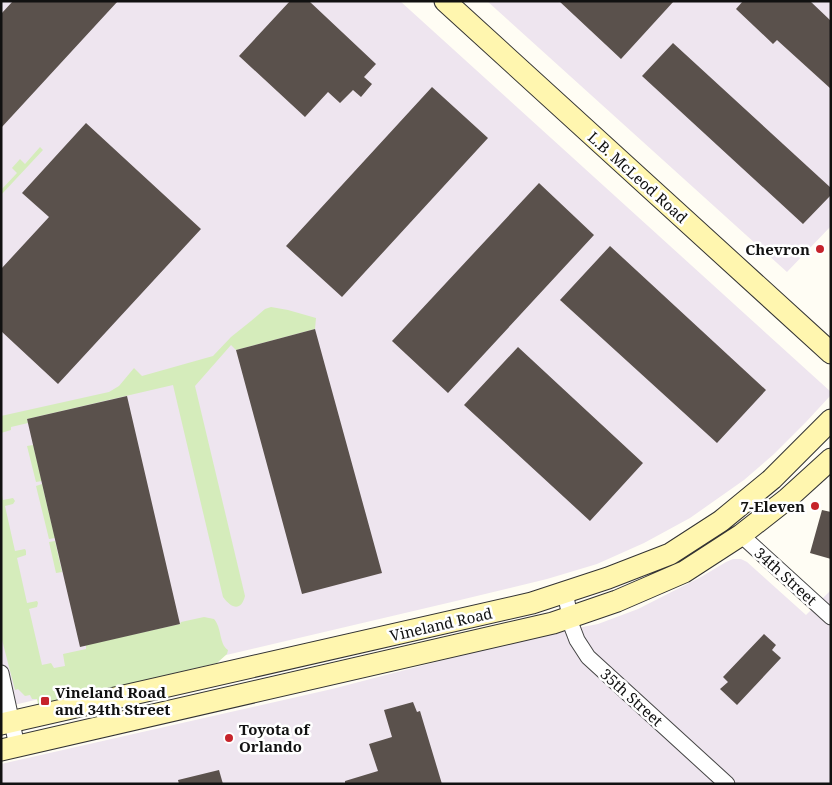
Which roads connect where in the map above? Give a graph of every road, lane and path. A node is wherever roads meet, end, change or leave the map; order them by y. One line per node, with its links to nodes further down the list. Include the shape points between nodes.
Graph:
1 (445, 1): 2 (street, L.B. McLeod Road)
2 (831, 352)
3 (831, 420): 6 (street, Vineland Road, via 772,479 721,521 670,554)
4 (831, 459): 5 (street, Vineland Road, via 787,500)
5 (741, 535): 7 (street, Vineland Road, via 684,572); 8 (street, 34th Street)
6 (565, 592): 7 (street, 35th Street); 10 (street, Vineland Road, via 532,603)
7 (570, 617): 11 (street, Vineland Road); 12 (street, 35th Street, via 577,640 588,657)
8 (831, 617)
9 (1, 673): 10 (street)
10 (7, 722): 11 (street)
11 (9, 748)
12 (727, 784)

